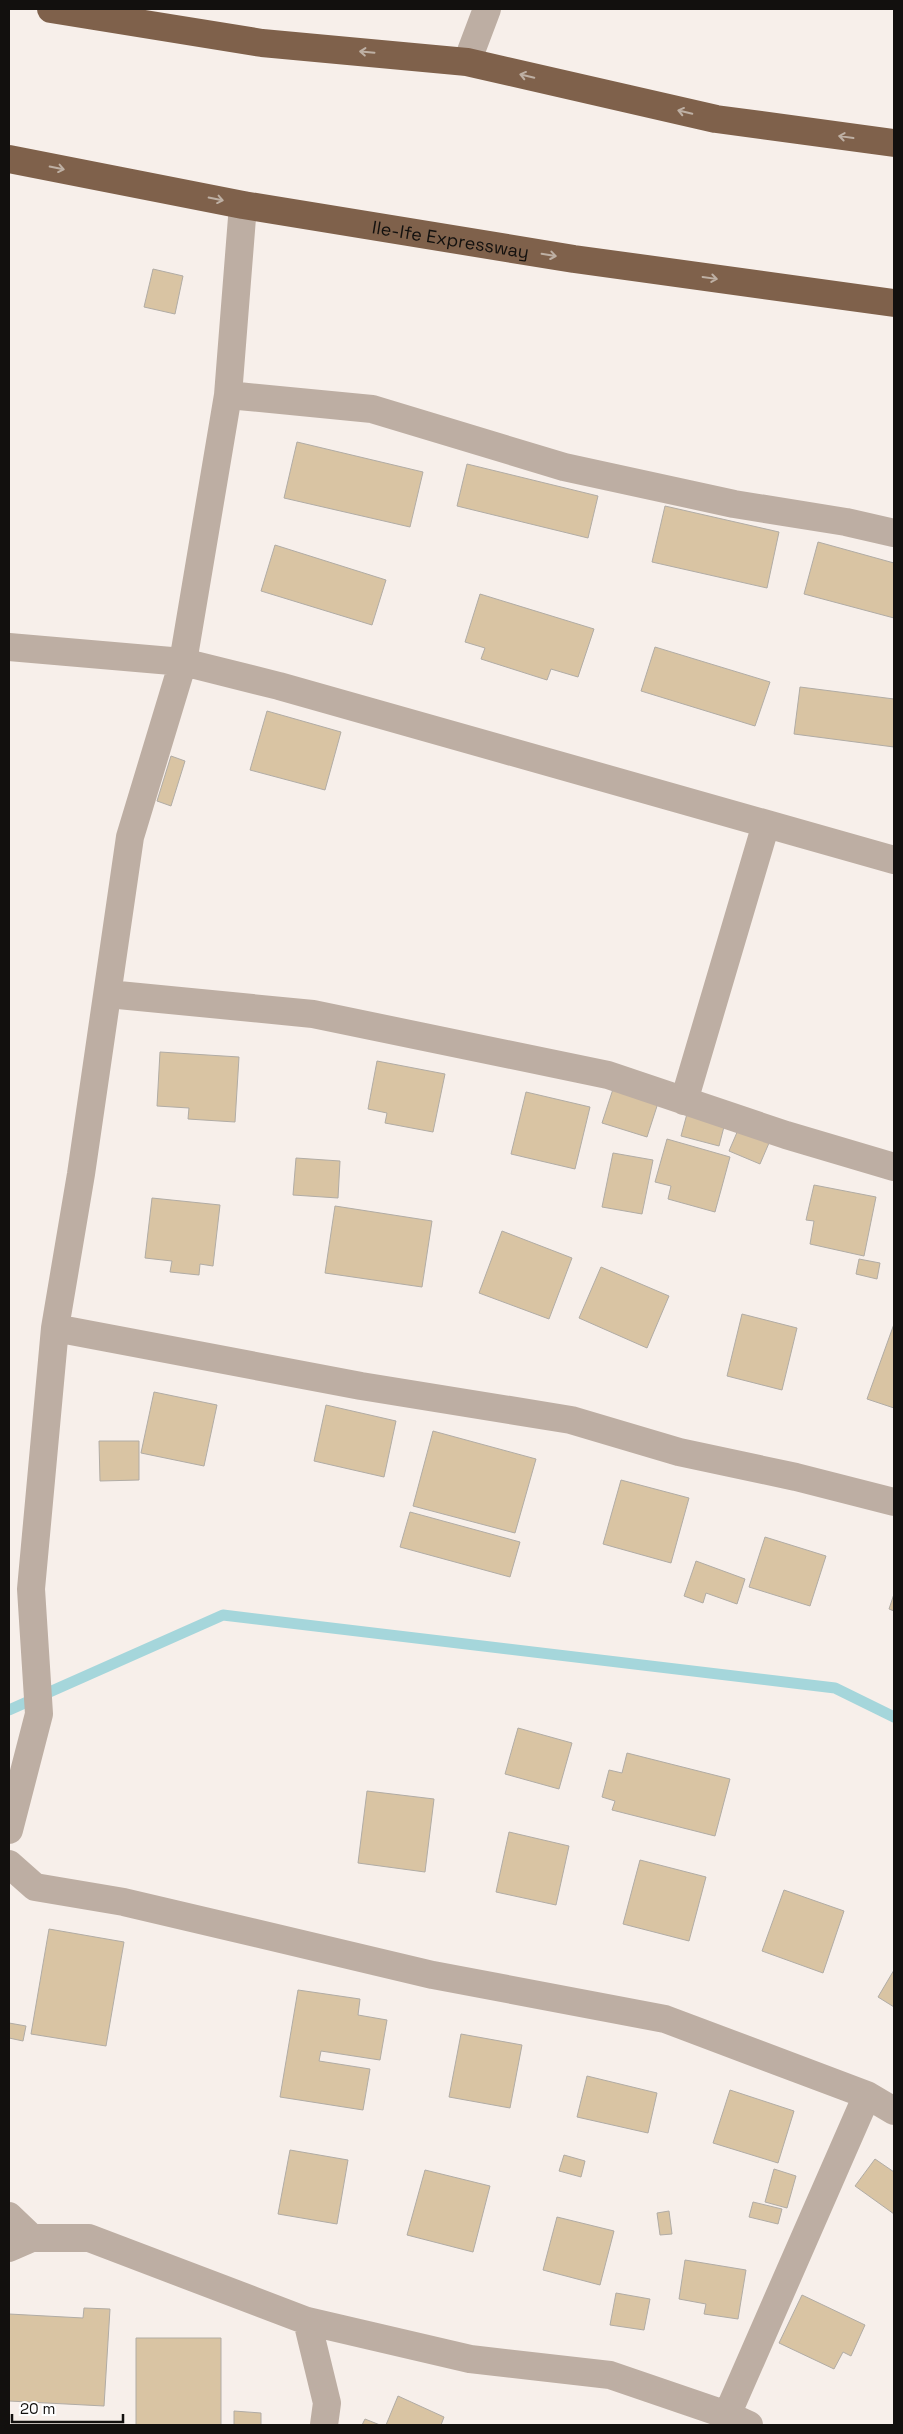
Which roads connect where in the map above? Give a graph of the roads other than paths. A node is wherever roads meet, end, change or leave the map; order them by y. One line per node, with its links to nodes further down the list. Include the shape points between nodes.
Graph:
1 (51, 9): 3 (highway, one-way to 1, via 262,42)
2 (487, 9): 3 (street)
3 (467, 62): 4 (highway, one-way to 3, via 716,119)
4 (894, 143)
5 (9, 159): 6 (highway, Ile-Ife Expressway, one-way to 6)
6 (243, 204): 7 (highway, Ile-Ife Expressway, one-way to 7, via 574,259); 8 (street)
7 (894, 303)
8 (228, 395): 9 (street, via 372,409 564,467 734,504); 11 (street)
9 (894, 533)
10 (9, 647): 11 (street)
11 (183, 662): 12 (street); 14 (street, via 130,837)
12 (766, 824): 13 (street); 15 (street)
13 (894, 860)
14 (108, 994): 15 (street, via 313,1014 608,1075); 17 (street)
15 (684, 1101): 16 (street)
16 (894, 1167)
17 (55, 1328): 18 (street, via 361,1386 571,1420 679,1452); 19 (street, via 30,1589 39,1714)
18 (894, 1502)
19 (9, 1830)
20 (9, 1864): 21 (street, via 36,1887 124,1902 433,1975 665,2020)
21 (867, 2096): 22 (street); 26 (street)
22 (894, 2111)
23 (9, 2216): 24 (street)
24 (21, 2243): 25 (street, via 89,2238)
25 (307, 2321): 26 (street, via 470,2359 610,2375); 27 (street, via 327,2403)
26 (738, 2420)
27 (324, 2425)

